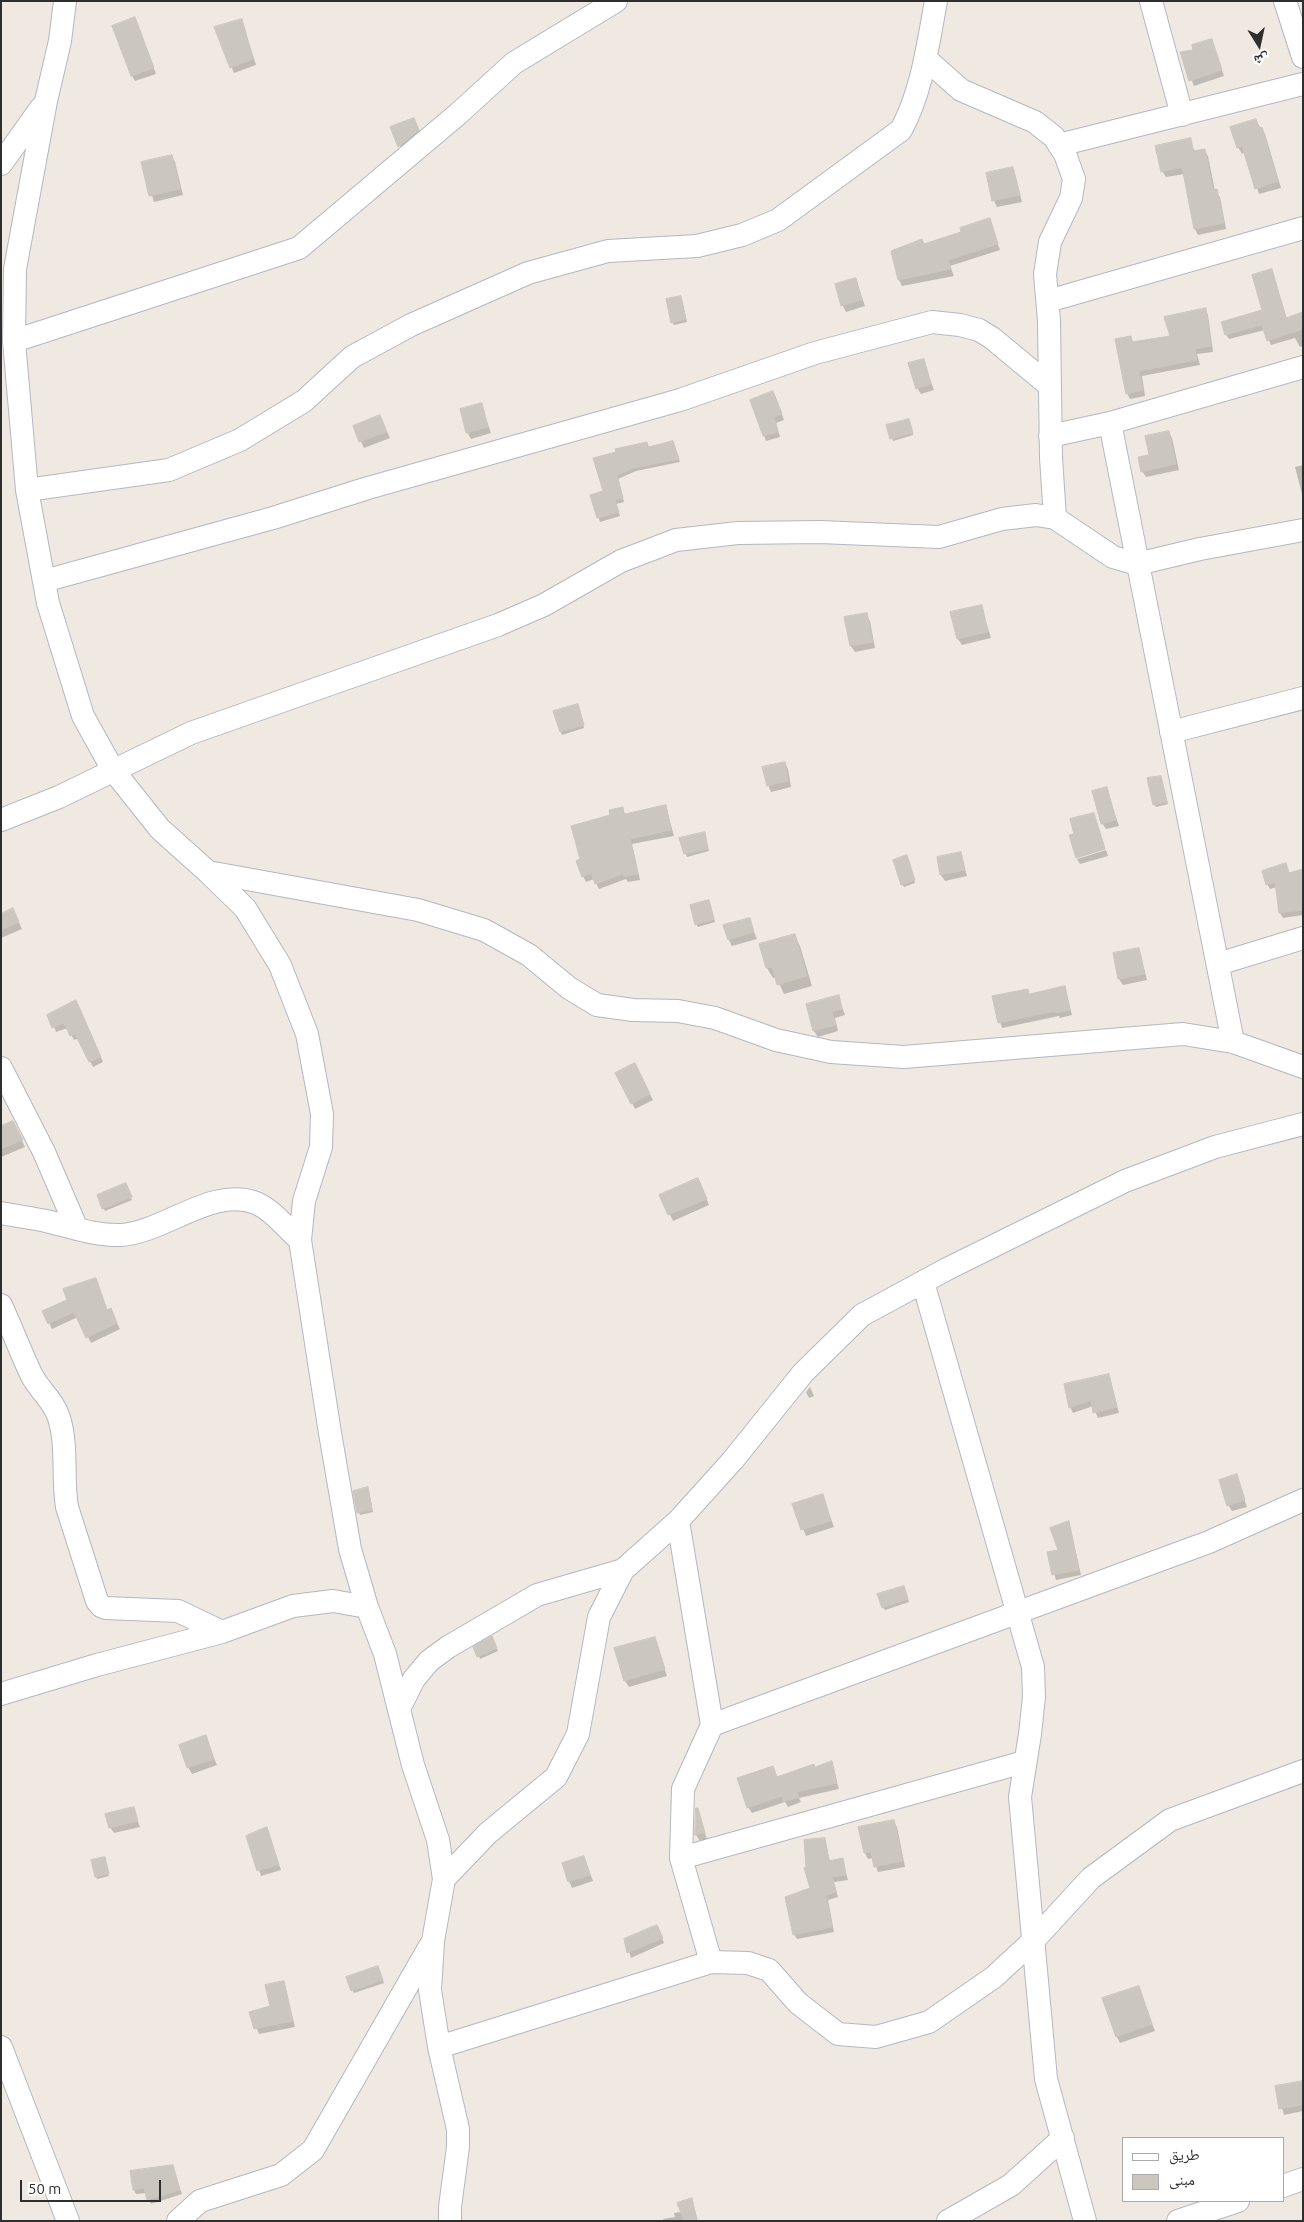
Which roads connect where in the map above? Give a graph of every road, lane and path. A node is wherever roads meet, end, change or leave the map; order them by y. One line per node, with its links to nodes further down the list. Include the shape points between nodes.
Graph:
1 (65, 1): 9 (street, via 60,41)
2 (616, 1): 15 (street, via 514,63 299,248)
3 (936, 1): 7 (street)
4 (1151, 1): 10 (street)
5 (1285, 1): 6 (street)
6 (1303, 57)
7 (926, 59): 11 (street, via 961,90 1036,122); 20 (street, via 908,118 901,130 778,220 742,235 697,246 608,251 528,273 411,325 352,357 304,401 240,440 169,470)
8 (1303, 84): 10 (street)
9 (46, 101): 12 (street); 15 (street, via 15,270)
10 (1182, 115): 11 (street)
11 (1059, 145): 14 (street, via 1074,179 1071,198 1050,242 1046,274)
12 (1, 164)
13 (1303, 228): 14 (street)
14 (1048, 301): 17 (street)
15 (14, 341): 20 (street)
16 (1303, 367): 18 (street)
17 (1050, 386): 19 (street); 24 (street, via 979,330 932,322 815,353 680,400)
18 (1110, 423): 19 (street); 23 (street)
19 (1050, 436): 21 (street)
20 (27, 490): 24 (street)
21 (1055, 518): 23 (street, via 1113,557); 27 (street, via 1036,515 1002,519 940,537 820,532 738,533 676,540 621,561 544,605 498,625 191,733)
22 (1303, 530): 23 (street)
23 (1137, 564): 26 (street)
24 (44, 581): 27 (street, via 82,716)
25 (1303, 698): 26 (street)
26 (1171, 732): 31 (street)
27 (113, 770): 28 (street); 29 (street, via 160,829)
28 (1, 820)
29 (208, 872): 32 (street, via 418,910 484,930 529,954 569,988 597,1005 678,1011 716,1018 776,1040 831,1052 904,1057 1183,1034); 38 (street, via 245,908 280,965 307,1034 322,1114 321,1148 304,1201)
30 (1303, 938): 31 (street)
31 (1218, 964): 32 (street)
32 (1233, 1042): 33 (street)
33 (1303, 1067)
34 (1, 1068): 37 (street, via 44,1152)
35 (1303, 1124): 39 (street, via 1215,1147 1125,1180)
36 (1, 1213): 37 (street)
37 (77, 1229): 38 (street, via 122,1235 142,1232 188,1211 240,1200 267,1210)
38 (300, 1240): 44 (street, via 350,1548)
39 (923, 1282): 42 (street, via 862,1315 803,1373 733,1460); 45 (street)
40 (1, 1305): 46 (street, via 33,1378 51,1400 59,1417 67,1507 100,1606 178,1611)
41 (1301, 1508): 45 (street)
42 (678, 1521): 43 (street); 49 (street)
43 (623, 1570): 48 (street, via 537,1595 448,1647 429,1661 414,1679); 53 (street, via 599,1617 578,1734 556,1777 488,1833)
44 (367, 1608): 46 (street, via 333,1601 293,1606); 48 (street, via 385,1654)
45 (1018, 1613): 49 (street); 50 (street, via 1033,1667 1033,1706)
46 (222, 1632): 47 (street)
47 (1, 1694)
48 (399, 1709): 53 (street, via 413,1765 438,1840)
49 (712, 1725): 52 (street, via 682,1789)
50 (1024, 1762): 52 (street); 54 (street, via 1020,1797)
51 (1303, 1771): 54 (street, via 1170,1820 1091,1878)
52 (680, 1858): 56 (street)
53 (444, 1880): 55 (street)
54 (1034, 1940): 56 (street, via 994,1977 929,2022 876,2037 838,2034 798,2003 769,1970 748,1963); 59 (street, via 1046,2079)
55 (433, 1941): 58 (street, via 430,1990); 64 (street, via 313,2150 281,2176 200,2201)
56 (710, 1962): 58 (street)
57 (1, 2047): 63 (street)
58 (439, 2047): 65 (street, via 458,2129)
59 (1063, 2138): 66 (street, via 1011,2185); 67 (street)
60 (1303, 2179): 61 (street)
61 (1284, 2186)
62 (1235, 2202): 68 (street)
63 (68, 2221)
64 (178, 2221)
65 (450, 2221)
66 (948, 2221)
67 (1085, 2221)
68 (1178, 2221)

